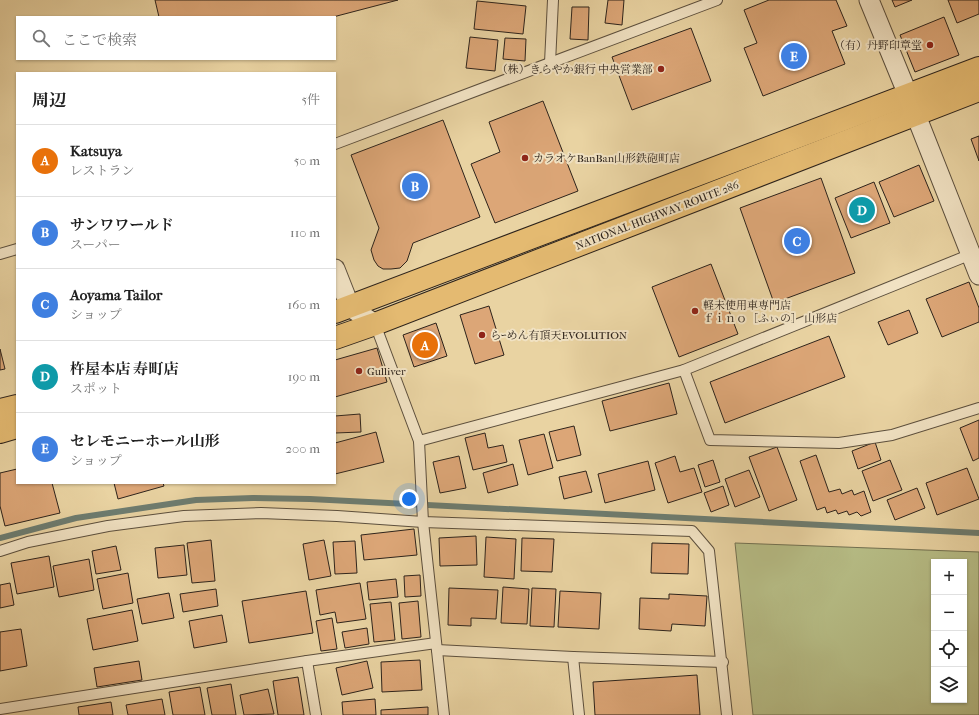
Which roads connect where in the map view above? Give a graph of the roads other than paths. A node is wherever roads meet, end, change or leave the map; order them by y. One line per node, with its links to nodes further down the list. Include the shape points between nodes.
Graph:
1 (554, 0): 5 (lane)
2 (718, 0): 4 (lane)
3 (869, 0): 8 (street)
4 (700, 3): 5 (lane)
5 (550, 63): 9 (lane)
6 (979, 68): 8 (highway, NATIONAL HIGHWAY ROUTE 286)
7 (979, 90): 8 (highway, NATIONAL HIGHWAY ROUTE 286)
8 (912, 105): 11 (street); 15 (highway, NATIONAL HIGHWAY ROUTE 286); 16 (highway, NATIONAL HIGHWAY ROUTE 286)
9 (336, 144)
10 (16, 249): 12 (lane)
11 (975, 253): 14 (street); 18 (lane)
12 (0, 254)
13 (336, 275): 15 (street)
14 (979, 275)
15 (342, 309): 16 (street)
16 (374, 324): 17 (highway, NATIONAL HIGHWAY ROUTE 286); 24 (lane)
17 (336, 338)
18 (684, 370): 20 (lane, via 710,440 839,443 892,435); 24 (lane)
19 (16, 406): 21 (highway)
20 (979, 408)
21 (0, 410)
22 (16, 427): 23 (highway)
23 (0, 432)
24 (419, 441): 25 (lane)
25 (423, 522): 26 (lane, via 261,513 184,516 108,526 28,542); 27 (lane); 30 (lane, via 692,531 710,551)
26 (0, 551)
27 (437, 646): 28 (lane); 29 (lane); 33 (lane)
28 (573, 657): 30 (lane); 34 (lane)
29 (307, 661): 31 (lane); 32 (lane)
30 (723, 662): 35 (lane)
31 (0, 709)
32 (316, 715)
33 (444, 715)
34 (578, 715)
35 (727, 715)

